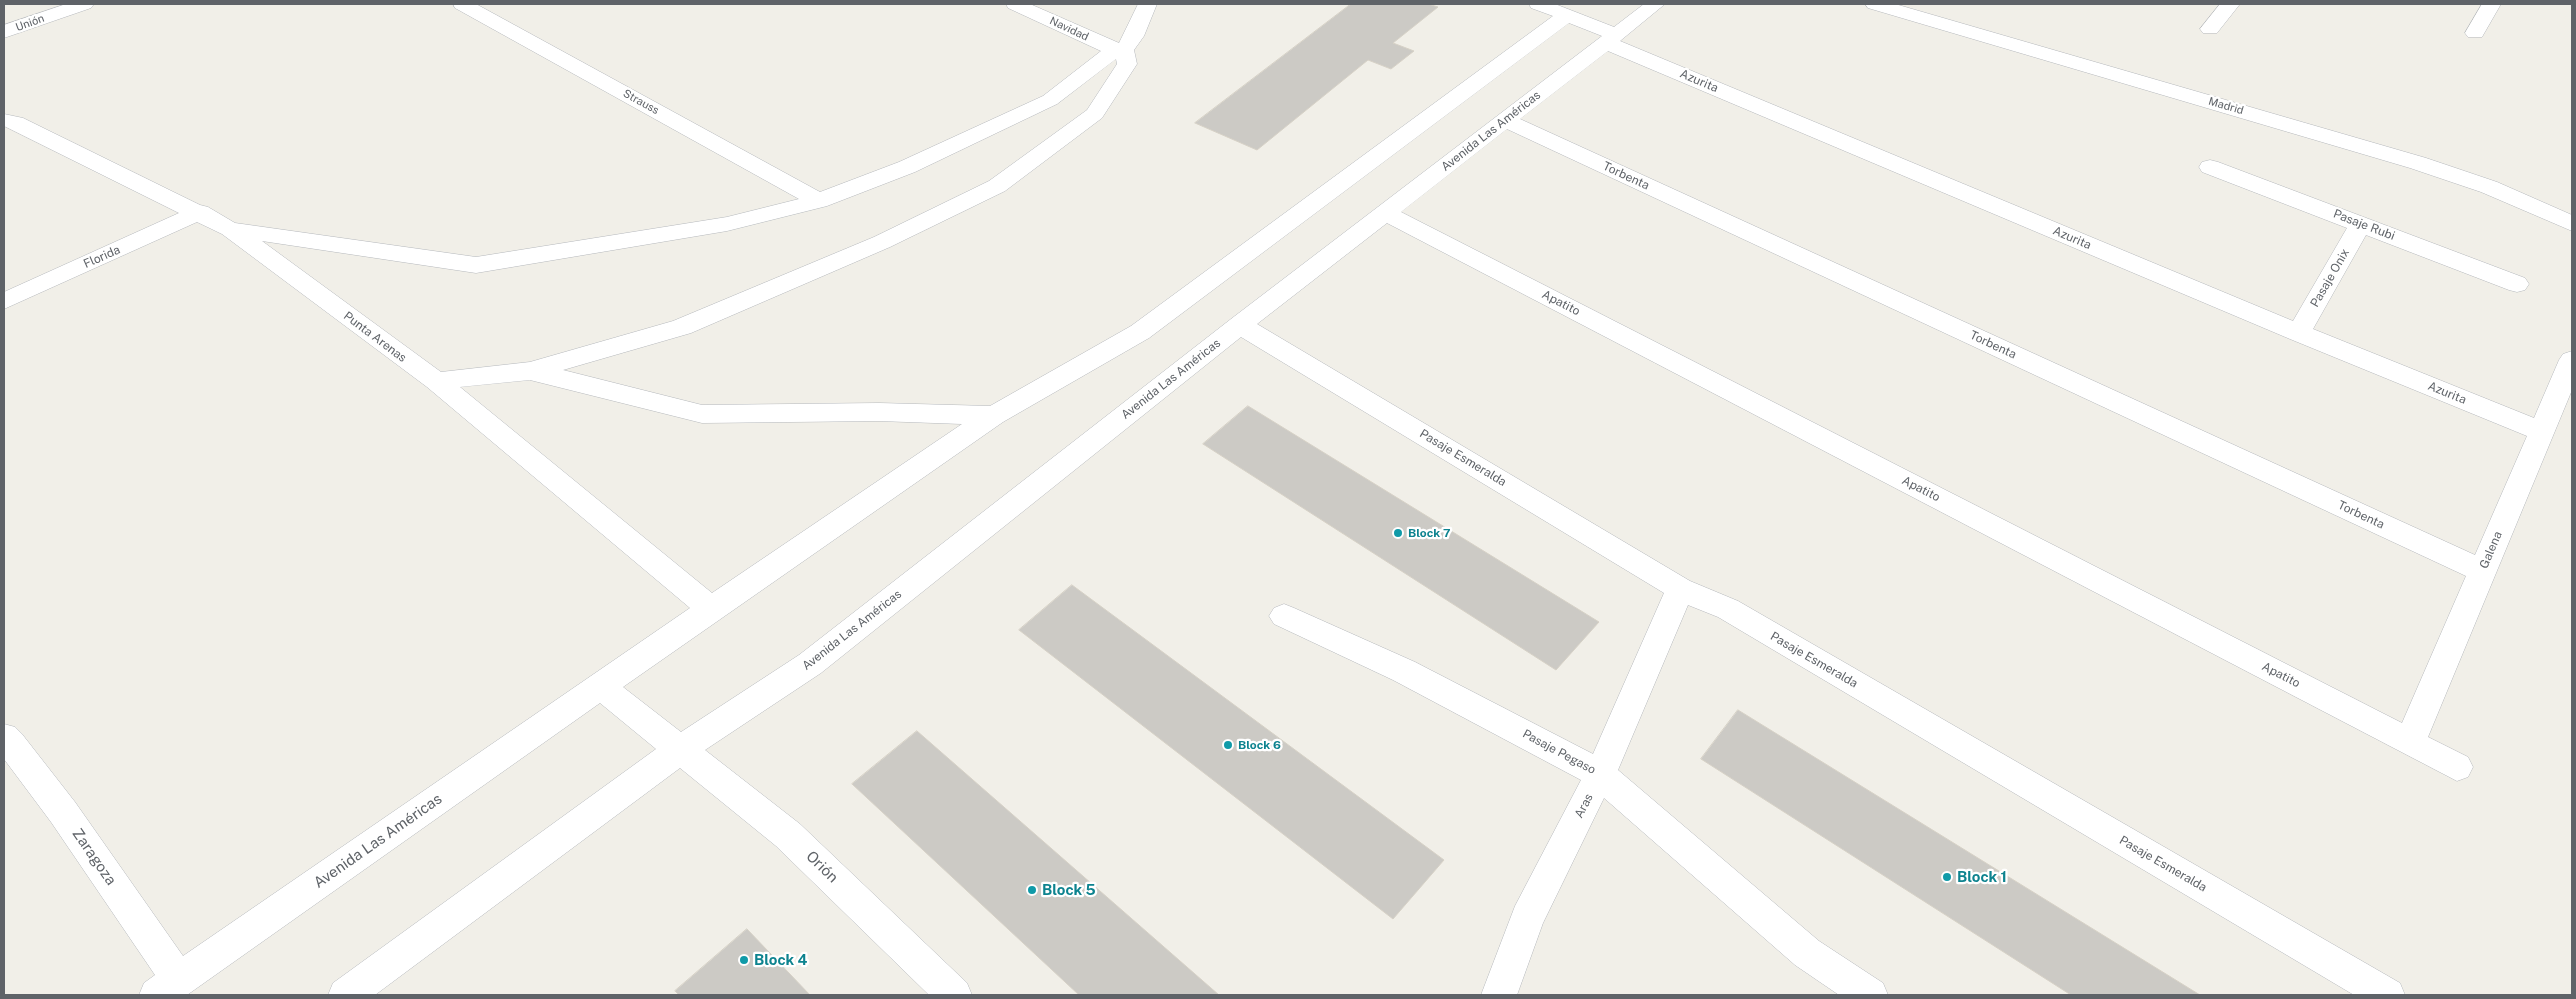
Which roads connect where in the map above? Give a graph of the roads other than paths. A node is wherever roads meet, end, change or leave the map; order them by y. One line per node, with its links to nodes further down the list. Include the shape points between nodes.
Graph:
1 (84, 4): 12 (street, Unión)
2 (462, 4): 19 (street, Strauss)
3 (1015, 4): 15 (street, Navidad, via 1105,46)
4 (1147, 4): 15 (street, via 1134,36)
5 (1538, 4): 10 (street, Azurita)
6 (1656, 4): 14 (street, Avenida Las Américas)
7 (1875, 4): 23 (street, Madrid, via 2418,163 2489,188)
8 (2230, 4): 11 (street)
9 (2491, 4): 13 (street)
10 (1567, 15): 14 (street, Azurita); 32 (street, Avenida Las Américas, via 1140,332)
11 (2210, 29)
12 (4, 32)
13 (2475, 33)
14 (1610, 38): 17 (street, Avenida Las Américas); 28 (street, Azurita)
15 (1124, 50): 19 (street, via 1105,56 1050,100 907,167); 30 (street, via 1127,64 1095,114 997,186 882,242 682,327)
16 (4, 120): 20 (street, Punta Arenas)
17 (1505, 120): 21 (street, Avenida Las Américas); 34 (street, Torbenta)
18 (2210, 167): 22 (street, Pasaje Rubi)
19 (819, 201): 24 (street, via 727,224 476,265)
20 (200, 212): 24 (street, Punta Arenas); 26 (street, Florida)
21 (1386, 213): 27 (street, Avenida Las Américas); 40 (street, Apatito)
22 (2361, 224): 25 (street, Pasaje Rubi); 28 (street, Pasaje Onix)
23 (2572, 224)
24 (230, 229): 31 (street, Punta Arenas)
25 (2517, 284)
26 (4, 301)
27 (1240, 325): 35 (street, Pasaje Esmeralda); 41 (street, Avenida Las Américas, via 810,664)
28 (2299, 333): 33 (street, Azurita)
29 (2572, 360): 33 (street, Galena)
30 (530, 371): 31 (street); 32 (street, via 702,414)
31 (436, 381): 36 (street, Punta Arenas)
32 (994, 414): 36 (street, Avenida Las Américas)
33 (2542, 431): 34 (street, Galena)
34 (2482, 571): 40 (street, Galena)
35 (1680, 589): 43 (street, Aras); 49 (street, Pasaje Esmeralda, via 1728,609)
36 (711, 609): 38 (street, Avenida Las Américas)
37 (1284, 616): 43 (street, Pasaje Pegaso, via 1404,671)
38 (600, 686): 41 (street); 44 (street, Avenida Las Américas)
39 (4, 737): 44 (street, Zaragoza, via 63,812)
40 (2410, 742): 42 (street, Apatito)
41 (681, 749): 45 (street, Avenida Las Américas); 46 (street, Orión, via 788,834)
42 (2457, 767)
43 (1600, 774): 47 (street, Aras, via 1527,918); 48 (street, Pasaje Pegaso, via 1807,953)
44 (168, 988)
45 (346, 995)
46 (954, 995)
47 (1499, 995)
48 (1870, 995)
49 (2388, 995)

